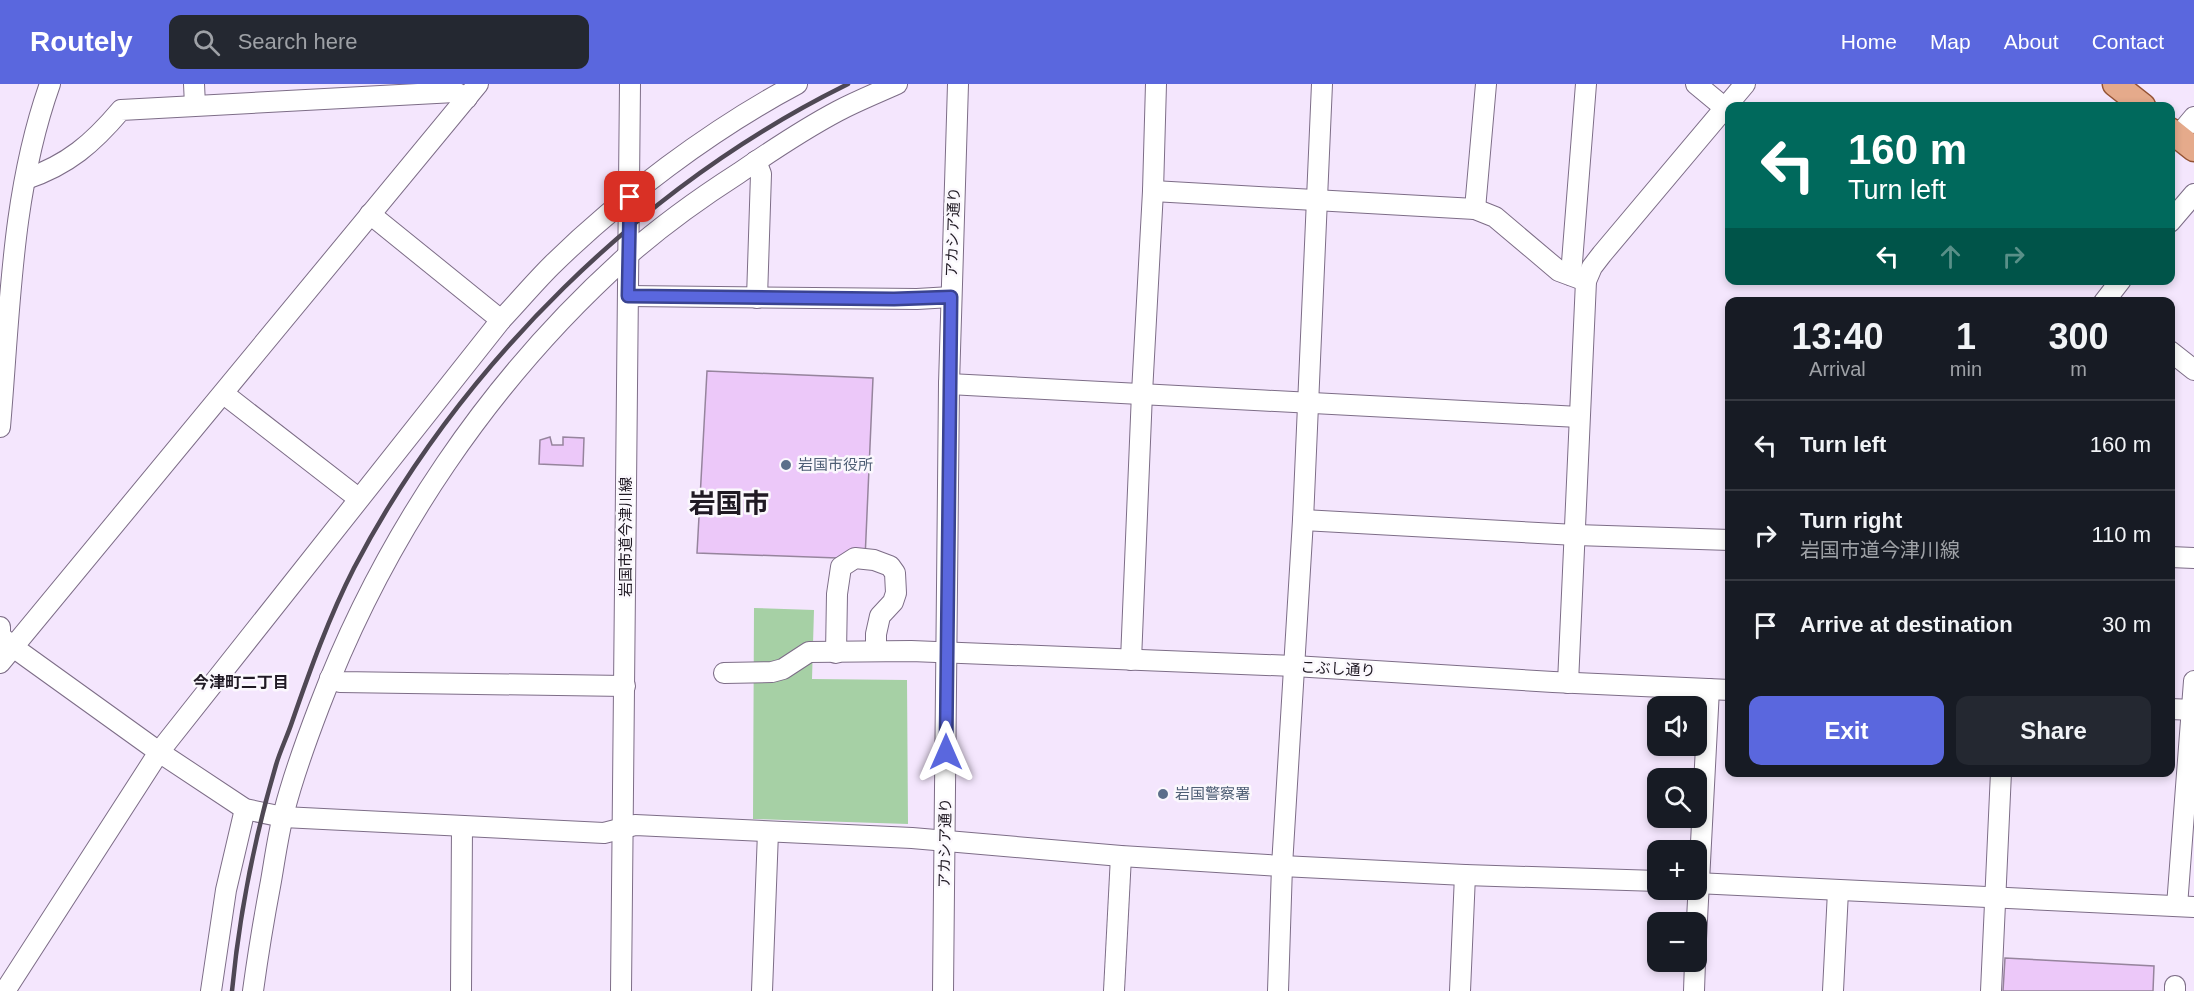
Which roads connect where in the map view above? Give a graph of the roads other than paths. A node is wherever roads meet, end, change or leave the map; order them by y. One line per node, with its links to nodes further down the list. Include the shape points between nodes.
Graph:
1 (50, 84): 23 (street, via 38,118)
2 (194, 84): 18 (street)
3 (630, 84): 26 (street, 岩国市道今津川線)
4 (797, 84): 15 (street)
5 (897, 84): 22 (street, via 838,111)
6 (958, 84): 35 (street, アカシア通り)
7 (1156, 84): 24 (street)
8 (1322, 84): 27 (street)
9 (1486, 84): 28 (street)
10 (1586, 84): 33 (street)
11 (1696, 84): 19 (street)
12 (1745, 84): 16 (street)
13 (2115, 84): 17 (main road)
14 (472, 91): 18 (street); 29 (street)
15 (767, 92): 26 (street)
16 (1730, 102)
17 (2137, 102)
18 (195, 105): 23 (street, via 121,110 76,154 50,171)
19 (1725, 108): 33 (street)
20 (2194, 117): 21 (street)
21 (2181, 138)
22 (756, 161): 32 (street); 36 (street, via 761,174)
23 (26, 179): 31 (street)
24 (1153, 191): 27 (street); 41 (street)
25 (2194, 194): 30 (street)
26 (630, 197): 32 (street, 岩国市道今津川線); 37 (street, via 552,265)
27 (1317, 201): 28 (street); 43 (street)
28 (1475, 209): 33 (street, via 1495,217 1559,272)
29 (370, 214): 37 (street); 42 (street)
30 (2175, 216)
31 (9, 222): 45 (street)
32 (628, 255): 34 (street, 岩国市道今津川線); 61 (street, via 532,353 432,484 388,556)
33 (1579, 278): 44 (street)
34 (628, 296): 36 (street); 64 (street, 岩国市道今津川線)
35 (951, 297): 36 (street); 40 (street, アカシア通り)
36 (757, 298)
37 (501, 320): 46 (street)
38 (2175, 355): 39 (street)
39 (2194, 370)
40 (949, 384): 41 (street); 56 (street, アカシア通り)
41 (1142, 393): 43 (street); 57 (street)
42 (224, 394): 46 (street); 53 (street)
43 (1307, 404): 44 (street); 47 (street)
44 (1579, 417): 48 (street)
45 (0, 427)
46 (358, 498): 69 (street)
47 (1303, 520): 48 (street); 59 (street)
48 (1576, 535): 49 (street); 63 (street)
49 (1725, 540)
50 (2175, 557): 51 (street)
51 (2194, 558)
52 (0, 627): 53 (street, via 0,636)
53 (13, 647): 58 (street); 69 (street)
54 (876, 651): 55 (street, こぶし通り); 55 (street, via 880,616 896,593 895,573 884,562 855,558 841,567); 56 (street, こぶし通り)
55 (831, 653): 60 (street, こぶし通り, via 809,652 772,672)
56 (946, 653): 57 (street, こぶし通り); 77 (street, アカシア通り)
57 (1131, 660): 59 (street, こぶし通り)
58 (0, 663)
59 (1294, 666): 63 (street, こぶし通り); 79 (street)
60 (724, 673)
61 (330, 678): 64 (street, via 340,682); 72 (street)
62 (2194, 681): 68 (street)
63 (1568, 683): 65 (street, こぶし通り)
64 (625, 686): 74 (street, 岩国市道今津川線)
65 (1709, 689): 66 (street, こぶし通り); 76 (street)
66 (1725, 690)
67 (2175, 709): 68 (street)
68 (2193, 710): 85 (street)
69 (159, 752): 71 (street); 87 (street)
70 (2001, 777): 84 (street)
71 (245, 809): 72 (street); 88 (street, via 226,890)
72 (283, 817): 73 (street); 89 (street)
73 (462, 826): 74 (street, via 604,833); 90 (street)
74 (624, 828): 75 (street, via 636,825); 91 (street, 岩国市道今津川線)
75 (768, 832): 77 (street); 92 (street)
76 (1700, 840)
77 (945, 843): 78 (street); 93 (street, アカシア通り)
78 (1121, 856): 79 (street); 94 (street)
79 (1282, 866): 80 (street); 95 (street)
80 (1465, 875): 81 (street); 96 (street)
81 (1647, 881)
82 (1707, 884): 83 (street)
83 (1838, 891): 84 (street); 98 (street)
84 (1996, 897): 85 (street); 99 (street)
85 (2185, 906)
86 (1695, 972): 97 (street)
87 (5, 991)
88 (211, 991)
89 (253, 991)
90 (461, 991)
91 (621, 991)
92 (762, 991)
93 (943, 991)
94 (1114, 991)
95 (1278, 991)
96 (1460, 991)
97 (1694, 991)
98 (1833, 991)
99 (1991, 991)

